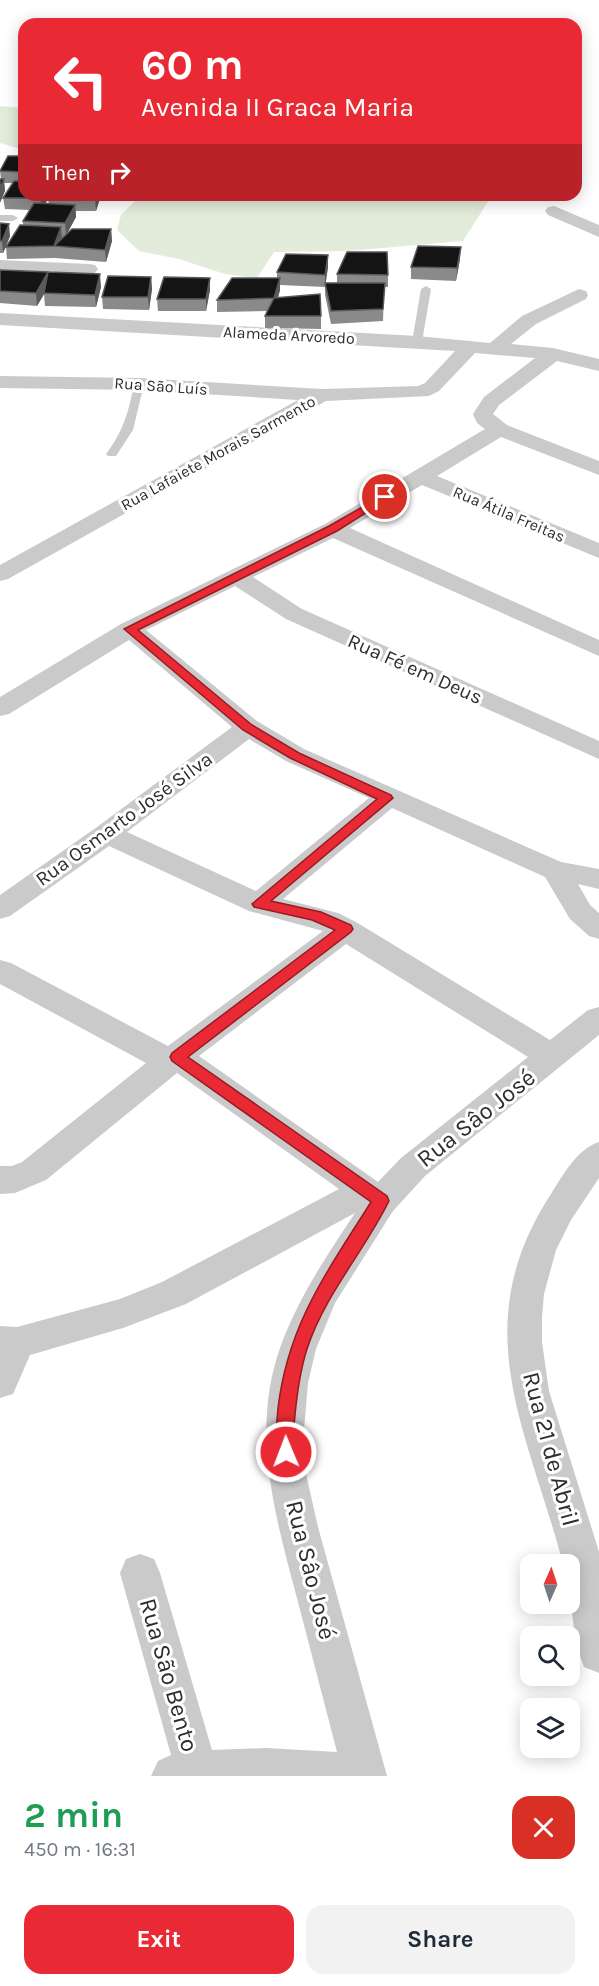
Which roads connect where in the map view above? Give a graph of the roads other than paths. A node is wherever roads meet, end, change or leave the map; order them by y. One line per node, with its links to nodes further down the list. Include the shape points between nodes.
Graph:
1 (554, 211): 4 (street)
2 (0, 218): 3 (lane)
3 (13, 218)
4 (599, 232)
5 (0, 265): 6 (street)
6 (89, 269)
7 (426, 289): 10 (lane)
8 (579, 295): 12 (street, via 529,320)
9 (0, 319): 10 (street, Alameda Arvoredo)
10 (417, 342): 11 (street, Alameda Arvoredo)
11 (470, 347): 12 (street, Alameda Arvoredo); 19 (street, Rua Lafaiete Morais Sarmento, via 432,387 422,392)
12 (494, 349): 14 (street, Alameda Arvoredo)
13 (599, 349): 15 (street)
14 (553, 354): 15 (street, Alameda Arvoredo); 20 (street, via 485,409 484,420)
15 (578, 359): 16 (street, Alameda Arvoredo)
16 (599, 365)
17 (139, 384): 18 (street, Rua São Luís); 19 (street, Rua São Luís); 21 (lane, via 130,427)
18 (5, 387)
19 (322, 395): 26 (street, Rua Lafaiete Morais Sarmento)
20 (500, 429): 22 (street); 23 (street)
21 (112, 454)
22 (599, 469)
23 (419, 476): 24 (street); 25 (street, Rua Átila Freitas)
24 (333, 529): 27 (street); 29 (street)
25 (599, 551)
26 (5, 565)
27 (237, 577): 28 (street); 32 (street, Rua Fé em Deus, via 294,614)
28 (130, 629): 30 (street); 31 (street)
29 (599, 649)
30 (0, 708)
31 (248, 727): 33 (street, via 295,755); 34 (street, Rua Osmarto José Silva)
32 (599, 751)
33 (387, 798): 35 (street); 37 (street)
34 (107, 834): 37 (street); 38 (street, Rua Osmarto José Silva)
35 (555, 870): 36 (street); 40 (street, via 580,912)
36 (599, 879)
37 (259, 904): 39 (street, via 312,915)
38 (0, 909)
39 (346, 929): 43 (street); 44 (street)
40 (599, 929)
41 (0, 971): 44 (street)
42 (599, 1018): 43 (street, Rua Sâo José)
43 (553, 1057): 47 (street, Rua Sâo José)
44 (174, 1059): 46 (street, via 34,1171); 47 (street)
45 (599, 1155): 51 (street, Rua 21 de Abril, via 554,1215 533,1265 524,1317 528,1376 586,1574)
46 (0, 1180)
47 (374, 1196): 48 (street, via 174,1293 123,1313); 54 (street, Rua Sâo José, via 320,1296 298,1349 285,1430 287,1474 298,1527)
48 (9, 1343): 49 (street)
49 (0, 1382)
50 (140, 1573): 52 (street, Rua São Bento)
51 (599, 1652)
52 (189, 1775): 53 (street, via 256,1769)
53 (359, 1776)
54 (365, 1776)

